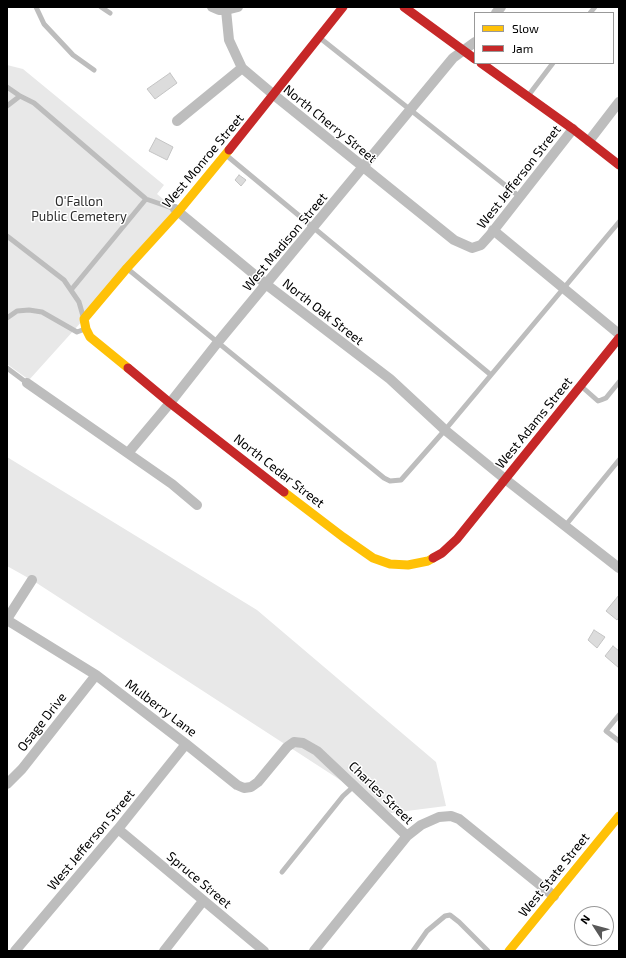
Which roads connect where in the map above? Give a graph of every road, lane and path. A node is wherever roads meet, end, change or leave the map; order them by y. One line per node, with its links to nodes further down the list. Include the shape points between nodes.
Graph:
1 (36, 7): 16 (lane, via 44,24 73,55)
2 (101, 7): 8 (lane)
3 (212, 7): 7 (street)
4 (238, 7): 7 (street)
5 (343, 7): 9 (street, West Monroe Street)
6 (404, 7): 11 (street)
7 (226, 10): 15 (street, North Cherry Street, via 229,40)
8 (110, 13)
9 (318, 37): 18 (street, West Monroe Street); 23 (lane)
10 (474, 43): 11 (street, West Madison Street)
11 (464, 51): 12 (street); 23 (street, West Madison Street, via 453,58)
12 (474, 58)
13 (482, 64): 20 (street)
14 (552, 64): 20 (lane)
15 (242, 68): 18 (street, North Cherry Street); 24 (street)
16 (94, 70)
17 (7, 87): 19 (lane, North Oak Street)
18 (274, 95): 27 (street, West Monroe Street); 29 (street, North Cherry Street)
19 (20, 96): 22 (lane); 31 (lane, North Oak Street, via 34,103)
20 (527, 96): 25 (street)
21 (619, 102): 26 (street)
22 (7, 106)
23 (411, 110): 29 (street, West Madison Street); 30 (lane)
24 (177, 121)
25 (573, 129): 26 (street); 30 (street, West Jefferson Street)
26 (589, 141): 28 (street)
27 (225, 154): 32 (street, West Monroe Street); 34 (lane)
28 (619, 165)
29 (363, 167): 34 (street, West Madison Street); 37 (street, North Cherry Street)
30 (520, 197): 35 (street, West Jefferson Street)
31 (146, 199): 32 (lane, North Oak Street); 41 (lane)
32 (176, 211): 38 (street, West Monroe Street); 39 (street, North Oak Street)
33 (619, 222): 40 (lane)
34 (314, 227): 39 (street, West Madison Street); 48 (lane)
35 (493, 230): 37 (street, West Jefferson Street, via 481,245 472,248); 40 (street)
36 (7, 236): 41 (lane, via 64,280)
37 (463, 245)
38 (127, 268): 43 (street, West Monroe Street); 46 (lane)
39 (267, 285): 46 (street, West Madison Street); 53 (street, North Oak Street, via 390,379)
40 (564, 289): 44 (street); 48 (lane)
41 (71, 290): 43 (lane, via 79,302)
42 (7, 318): 43 (lane, via 17,311 29,310 42,312 77,332)
43 (85, 324): 52 (street, North Cedar Street, via 90,337)
44 (619, 334)
45 (619, 338): 51 (street, West Adams Street)
46 (218, 342): 52 (street, West Madison Street); 53 (lane, via 390,481 400,480)
47 (7, 368): 50 (lane)
48 (491, 375): 53 (lane)
49 (619, 382): 51 (lane, via 606,398 598,401)
50 (27, 383): 54 (street)
51 (581, 386): 56 (street, West Adams Street)
52 (170, 403): 54 (street, West Madison Street); 58 (street, North Cedar Street, via 373,558 390,564 408,566 428,561 442,553)
53 (446, 430): 56 (street, North Oak Street)
54 (128, 453): 57 (street)
55 (619, 460): 59 (lane)
56 (505, 479): 58 (street, West Adams Street); 59 (street, North Oak Street)
57 (197, 505)
58 (469, 524)
59 (566, 526): 60 (street, North Oak Street)
60 (619, 568)
61 (32, 580): 62 (street)
62 (7, 620): 63 (street, Mulberry Lane)
63 (96, 675): 66 (street, Mulberry Lane); 68 (street, Osage Drive, via 22,769)
64 (619, 715): 65 (lane, via 606,731)
65 (619, 741)
66 (186, 744): 67 (street, Mulberry Lane, via 244,788 258,782); 71 (street, West Jefferson Street)
67 (287, 747): 69 (street, Charles Street, via 294,742 310,746)
68 (7, 784)
69 (354, 786): 72 (street, Charles Street); 73 (lane, via 343,796)
70 (619, 816): 74 (street, West State Street)
71 (118, 829): 75 (street, Spruce Street); 76 (street, West Jefferson Street)
72 (407, 836): 74 (street, Charles Street, via 421,825 439,817 451,816 459,819); 79 (street)
73 (282, 872)
74 (554, 896): 82 (street, West State Street)
75 (204, 902): 77 (street); 78 (street, Spruce Street)
76 (15, 951)
77 (164, 951)
78 (264, 951)
79 (314, 951)
80 (413, 951): 81 (lane, via 427,931 445,916 450,915)
81 (488, 951)
82 (509, 951)

